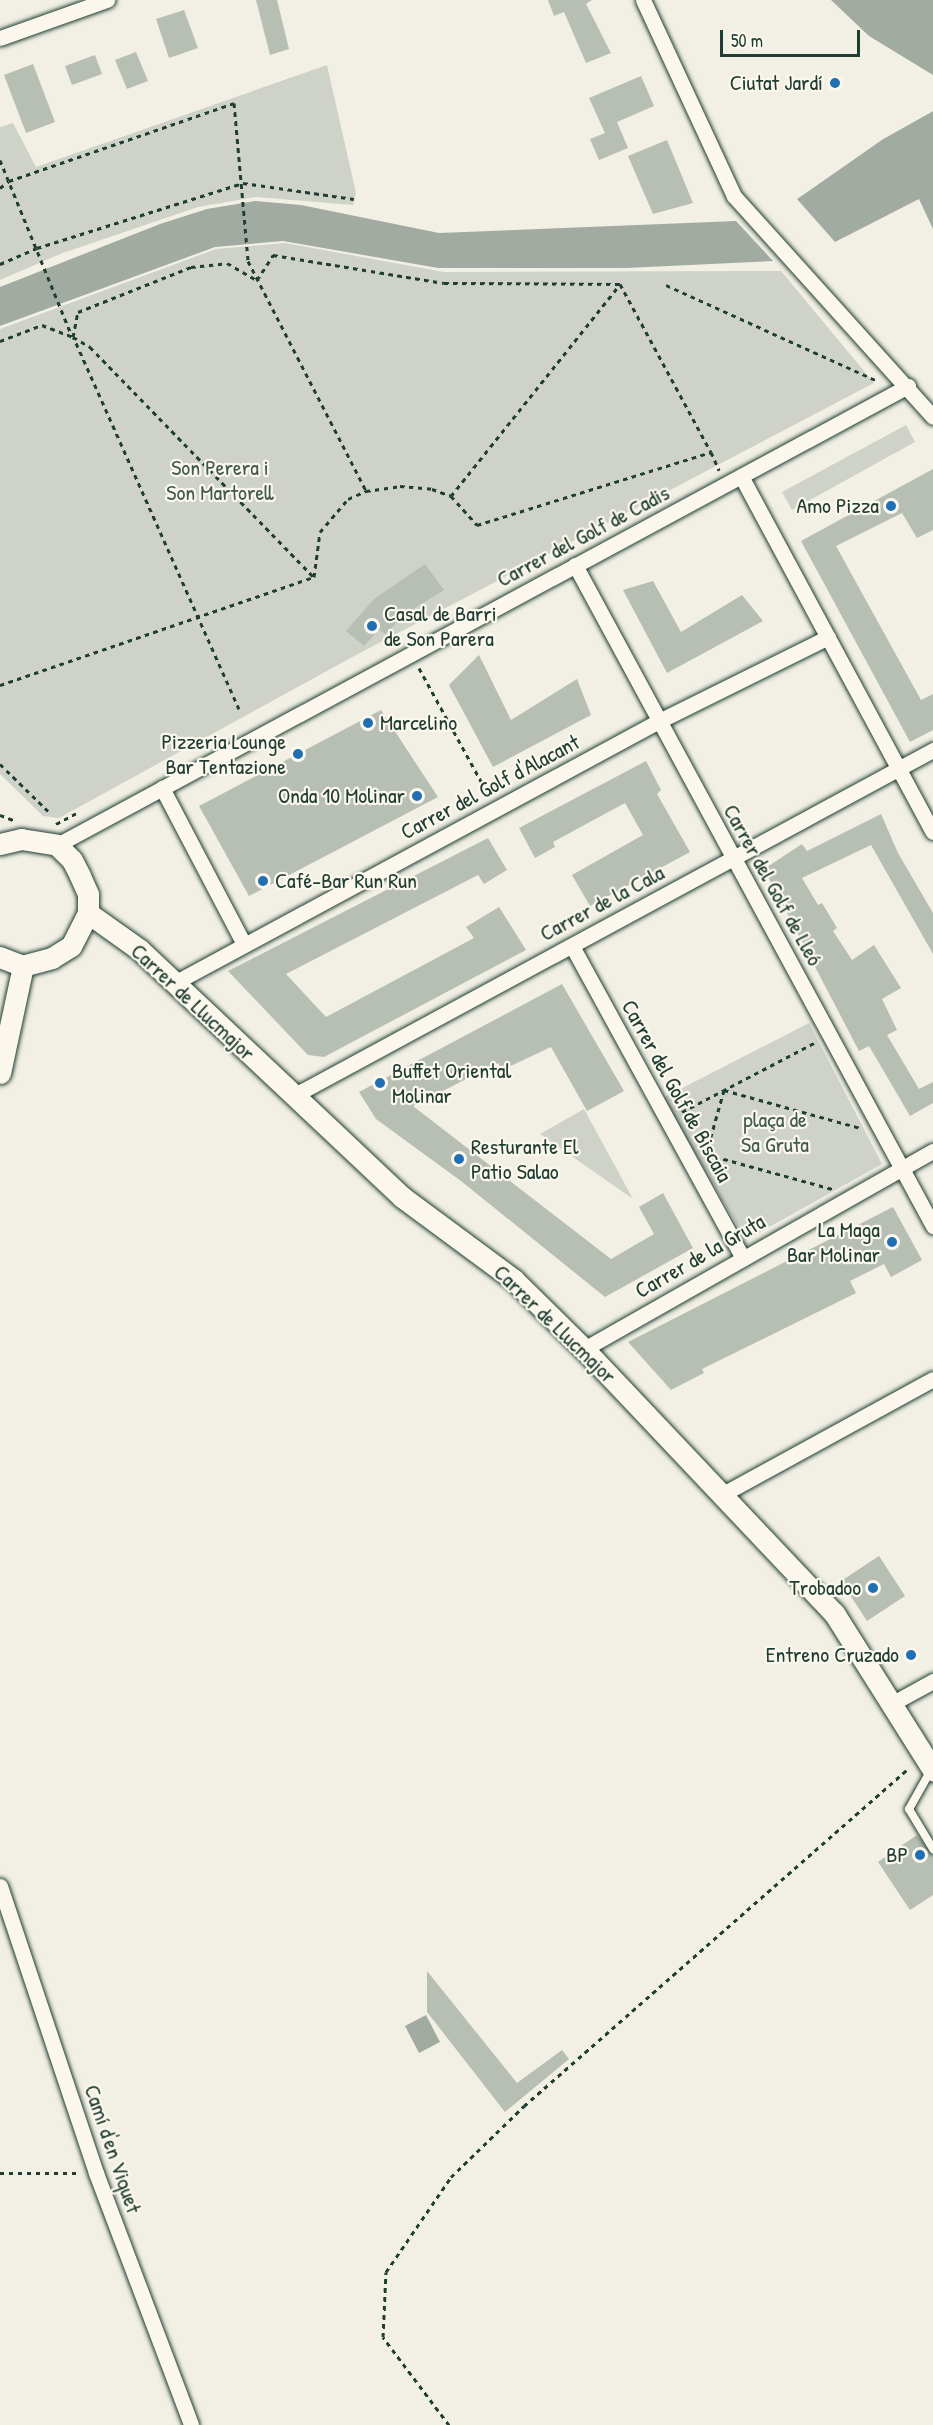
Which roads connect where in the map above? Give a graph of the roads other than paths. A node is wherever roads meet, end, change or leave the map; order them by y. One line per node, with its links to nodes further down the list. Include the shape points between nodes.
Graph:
1 (106, 0): 3 (street)
2 (644, 0): 4 (street, via 734,196)
3 (0, 38)
4 (908, 386): 5 (street); 6 (street, Carrer del Golf de Cadis)
5 (933, 417)
6 (741, 476): 7 (street, Carrer del Golf de Cadis); 8 (street)
7 (575, 565): 9 (street, Carrer del Golf de Lleó); 12 (street, Carrer del Golf de Cadis)
8 (828, 637): 9 (street, Carrer del Golf d'Alacant); 11 (street)
9 (657, 722): 16 (street, Carrer del Golf de Lleó); 18 (street, Carrer del Golf d'Alacant)
10 (933, 750): 11 (street, Carrer de la Cala)
11 (898, 768): 13 (street); 16 (street, Carrer de la Cala)
12 (162, 788): 15 (street, Carrer del Golf de Cadis); 18 (street)
13 (933, 832)
14 (0, 844): 15 (street, via 21,839)
15 (57, 845): 17 (street, via 72,860 80,876 88,894)
16 (733, 858): 19 (street, Carrer de la Cala); 26 (street, Carrer del Golf de Lleó)
17 (88, 913): 21 (street, via 70,946 52,958); 22 (street, Carrer de Llucmajor)
18 (244, 944): 22 (street, Carrer del Golf d'Alacant)
19 (572, 946): 24 (street, Carrer de la Cala); 28 (street, Carrer del Golf de Biscaia)
20 (0, 957): 21 (street)
21 (23, 966): 23 (street)
22 (176, 982): 24 (street, Carrer de Llucmajor)
23 (0, 1072)
24 (293, 1096): 29 (street, Carrer de Llucmajor, via 402,1197 514,1280)
25 (933, 1150): 26 (street, Carrer de la Gruta)
26 (902, 1168): 27 (street, Carrer del Golf de Lleó); 28 (street, Carrer de la Gruta)
27 (933, 1226)
28 (743, 1258): 29 (street, Carrer de la Gruta)
29 (584, 1349): 31 (street, Carrer de Llucmajor)
30 (933, 1379): 31 (street)
31 (723, 1494): 33 (street, Carrer de Llucmajor, via 834,1613)
32 (933, 1681): 33 (street)
33 (893, 1703): 34 (street, Carrer de Llucmajor)
34 (930, 1764): 35 (lane, via 909,1809)
35 (933, 1849)
36 (0, 1886): 37 (street, Camí d'en Viquet, via 96,2173)
37 (190, 2425)

